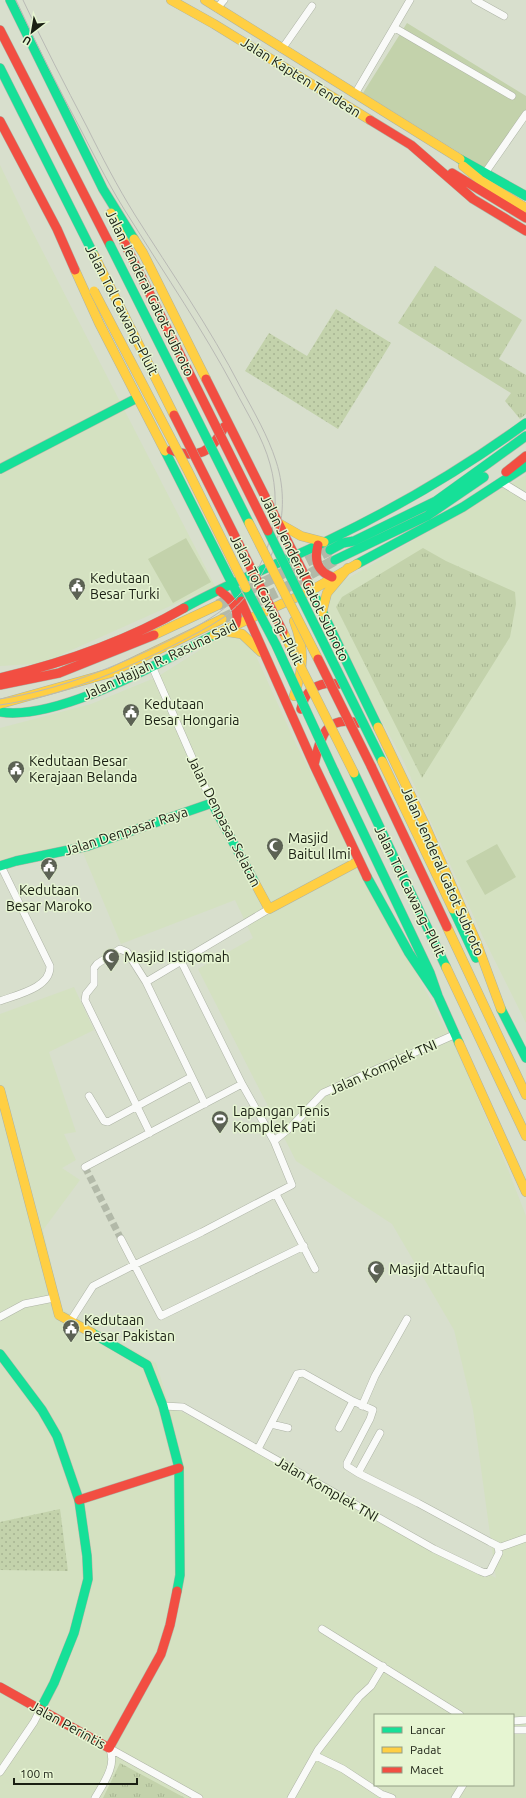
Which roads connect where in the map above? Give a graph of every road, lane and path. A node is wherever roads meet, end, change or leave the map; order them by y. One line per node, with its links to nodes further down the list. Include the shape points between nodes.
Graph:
1 (171, 0): 19 (main road, Jalan Kapten Tendean, via 321,89 411,145)
2 (205, 0): 8 (main road, Jalan Kapten Tendean)
3 (224, 0): 8 (street)
4 (410, 0): 10 (street)
5 (475, 0): 9 (street)
6 (12, 1): 21 (main road, Jalan Jenderal Gatot Subroto, via 17,17)
7 (312, 6): 12 (street)
8 (217, 8): 12 (main road, Jalan Kapten Tendean)
9 (504, 16)
10 (395, 28): 14 (street); 15 (street)
11 (0, 30): 82 (main road, Jalan Tol Cawang–Pluit, bridge, via 371,766)
12 (282, 49): 14 (main road, Jalan Kapten Tendean)
13 (0, 68): 87 (main road, Jalan Tol Cawang–Pluit, bridge, via 354,773)
14 (355, 94): 18 (main road, Jalan Kapten Tendean)
15 (512, 96)
16 (526, 114): 20 (street)
17 (0, 121): 26 (main road)
18 (442, 149): 20 (main road, Jalan Kapten Tendean); 23 (main road, Jalan Kapten Tendean, via 480,180)
19 (427, 158): 24 (main road, Jalan Kapten Tendean); 25 (main road, Jalan Kapten Tendean, via 473,198)
20 (485, 172): 22 (main road, Jalan Kapten Tendean)
21 (103, 189): 28 (main road, Jalan Jenderal Gatot Subroto, via 143,253); 73 (main road, Jalan Jenderal Gatot Subroto, bridge, via 125,244 418,833 468,944)
22 (526, 196)
23 (526, 208)
24 (526, 218)
25 (526, 231)
26 (68, 251): 27 (main road, via 98,323); 75 (main road, bridge, via 79,264 94,291 276,645 431,976)
27 (137, 398): 33 (main road); 36 (main road)
28 (226, 420): 33 (main road, via 216,442 198,454 187,455); 40 (main road, Jalan Jenderal Gatot Subroto)
29 (526, 423): 31 (main road)
30 (526, 436): 41 (main road, via 436,501)
31 (502, 442): 41 (main road, via 478,463 420,503 350,536); 42 (main road, via 430,488)
32 (526, 445): 44 (main road, via 467,490 427,516)
33 (162, 446): 47 (main road)
34 (526, 456): 38 (main road, via 497,479)
35 (526, 466): 37 (main road)
36 (0, 469)
37 (503, 483): 38 (main road); 39 (street)
38 (487, 491): 45 (main road, Jalan Hajjah R. Rasuna Said, via 445,517)
39 (526, 497)
40 (279, 524): 42 (main road, via 304,539); 43 (main road, Jalan Jenderal Gatot Subroto)
41 (343, 544): 42 (main road)
42 (324, 546): 43 (main road); 46 (main road, via 315,553 315,563 320,570)
43 (295, 556): 47 (main road); 48 (main road, Jalan Jenderal Gatot Subroto)
44 (335, 560)
45 (348, 568): 46 (main road, Jalan Hajjah R. Rasuna Said); 52 (main road, via 326,595 322,603)
46 (332, 577): 48 (main road, Jalan Hajjah R. Rasuna Said)
47 (234, 585): 49 (main road); 54 (main road)
48 (311, 590): 50 (main road, Jalan Hajjah R. Rasuna Said); 52 (main road, Jalan Jenderal Gatot Subroto)
49 (220, 591): 55 (main road, via 234,603 238,613); 59 (main road, via 168,617 57,663)
50 (286, 602): 54 (main road, Jalan Hajjah R. Rasuna Said); 64 (main road, via 298,632 304,666 294,695)
51 (218, 605): 60 (main road, via 171,628 59,673)
52 (322, 612): 61 (main road, Jalan Jenderal Gatot Subroto)
53 (222, 619): 62 (main road, via 110,673)
54 (249, 619): 55 (main road, Jalan Hajjah R. Rasuna Said); 57 (main road)
55 (236, 624): 56 (main road, Jalan Hajjah R. Rasuna Said)
56 (223, 631): 57 (main road, via 242,634); 58 (main road, Jalan Hajjah R. Rasuna Said)
57 (266, 657): 64 (main road)
58 (152, 666): 63 (main road, Jalan Hajjah R. Rasuna Said, via 66,703 12,714); 68 (street, Jalan Denpasar Selatan)
59 (0, 678)
60 (0, 685)
61 (362, 696): 65 (main road, via 330,681 313,686 301,703); 66 (main road, Jalan Jenderal Gatot Subroto)
62 (0, 704)
63 (0, 712)
64 (292, 715): 65 (main road)
65 (298, 728): 67 (main road)
66 (382, 736): 67 (main road, via 347,720 330,725 318,742); 73 (main road, Jalan Jenderal Gatot Subroto, via 434,845 476,941)
67 (314, 765): 69 (main road)
68 (212, 802): 70 (main road, Jalan Denpasar Raya, via 88,846); 71 (main road, Jalan Denpasar Selatan)
69 (359, 861): 71 (main road); 75 (main road, via 391,924)
70 (0, 864): 76 (street, via 50,966 50,972 39,986)
71 (269, 908): 72 (street)
72 (181, 961): 74 (street); 80 (street)
73 (488, 976): 78 (main road, Jalan Jenderal Gatot Subroto)
74 (146, 982): 79 (street); 85 (street, via 127,952 120,949 94,968 94,984 85,996)
75 (438, 996): 77 (main road)
76 (0, 1001)
77 (456, 1034): 88 (street, Jalan Komplek TNI, via 323,1093); 90 (main road)
78 (526, 1058)
79 (191, 1077): 84 (street); 85 (street)
80 (242, 1084): 84 (street); 88 (street)
81 (0, 1090): 96 (main road)
82 (526, 1095)
83 (89, 1096): 85 (street, via 106,1122)
84 (205, 1104): 86 (street)
85 (136, 1106): 86 (street)
86 (150, 1133): 89 (street)
87 (526, 1136)
88 (274, 1141): 91 (street, via 292,1185)
89 (85, 1167)
90 (526, 1192)
91 (276, 1194): 93 (street); 94 (street)
92 (121, 1239): 94 (street)
93 (304, 1246): 94 (street, via 161,1316); 95 (street)
94 (134, 1265): 99 (street, via 93,1286)
95 (315, 1268)
96 (54, 1298): 97 (street, via 24,1304); 99 (main road, via 59,1315)
97 (0, 1317)
98 (407, 1319): 105 (street)
99 (70, 1322): 104 (main road, via 147,1365)
100 (0, 1354): 113 (main road, via 42,1410 57,1436)
101 (292, 1385): 102 (street); 103 (street, via 297,1374 303,1373); 106 (street)
102 (296, 1393)
103 (353, 1401): 105 (street); 108 (street)
104 (163, 1406): 110 (street, Jalan Komplek TNI, via 183,1407); 111 (main road)
105 (362, 1406): 112 (street, via 373,1410 372,1414 347,1463 347,1466)
106 (271, 1424): 107 (street); 110 (street)
107 (288, 1428)
108 (339, 1428)
109 (380, 1433): 112 (street)
110 (258, 1449): 115 (street, Jalan Komplek TNI, via 434,1549 480,1571 490,1571 499,1554)
111 (178, 1468): 113 (main road); 125 (main road, via 180,1575 170,1625 161,1654)
112 (358, 1473): 115 (street, via 445,1517)
113 (79, 1500): 119 (main road, via 88,1556 88,1579 67,1651)
114 (526, 1538): 115 (street)
115 (498, 1548)
116 (322, 1629): 117 (street)
117 (383, 1666): 120 (street); 126 (street, via 375,1681 359,1697)
118 (0, 1687): 119 (main road, Jalan Perintis)
119 (40, 1710): 125 (main road, Jalan Perintis); 127 (street)
120 (458, 1714)
121 (526, 1720): 122 (street)
122 (514, 1721)
123 (514, 1730): 124 (street)
124 (526, 1730)
125 (109, 1748): 129 (street, via 112,1763); 130 (street, Jalan Perintis)
126 (316, 1756): 131 (street); 132 (street)
127 (0, 1772)
128 (462, 1786): 133 (street)
129 (95, 1798)
130 (199, 1798)
131 (291, 1798)
132 (392, 1798)
133 (455, 1798)

